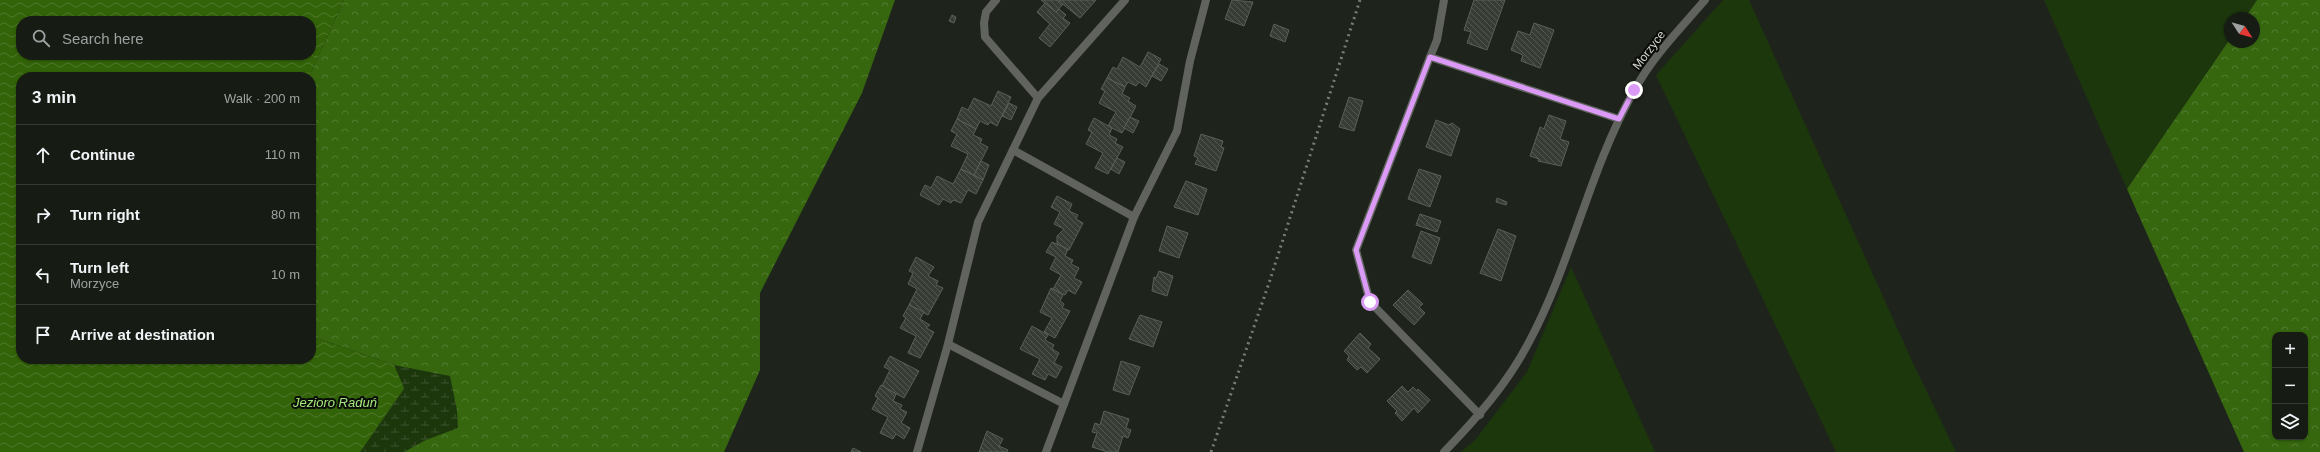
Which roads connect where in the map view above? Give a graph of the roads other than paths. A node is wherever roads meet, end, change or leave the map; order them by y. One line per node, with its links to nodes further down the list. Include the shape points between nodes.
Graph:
1 (996, 0): 7 (street, via 986,12 985,37)
2 (1125, 0): 7 (street)
3 (1206, 0): 10 (street, via 1190,61 1177,131)
4 (1444, 0): 6 (street, via 1437,40)
5 (1704, 0): 8 (street, Morzyce, via 1655,58)
6 (1430, 57): 8 (street); 13 (street, via 1356,250 1370,302)
7 (1038, 98): 9 (street)
8 (1619, 119): 13 (street, Morzyce, via 1543,315 1529,343)
9 (1013, 150): 10 (street); 11 (street, via 978,222)
10 (1134, 217): 12 (street)
11 (948, 344): 12 (street); 14 (street)
12 (1064, 404): 15 (street)
13 (1480, 415): 16 (street, Morzyce)
14 (917, 452)
15 (1046, 452)
16 (1444, 452)

